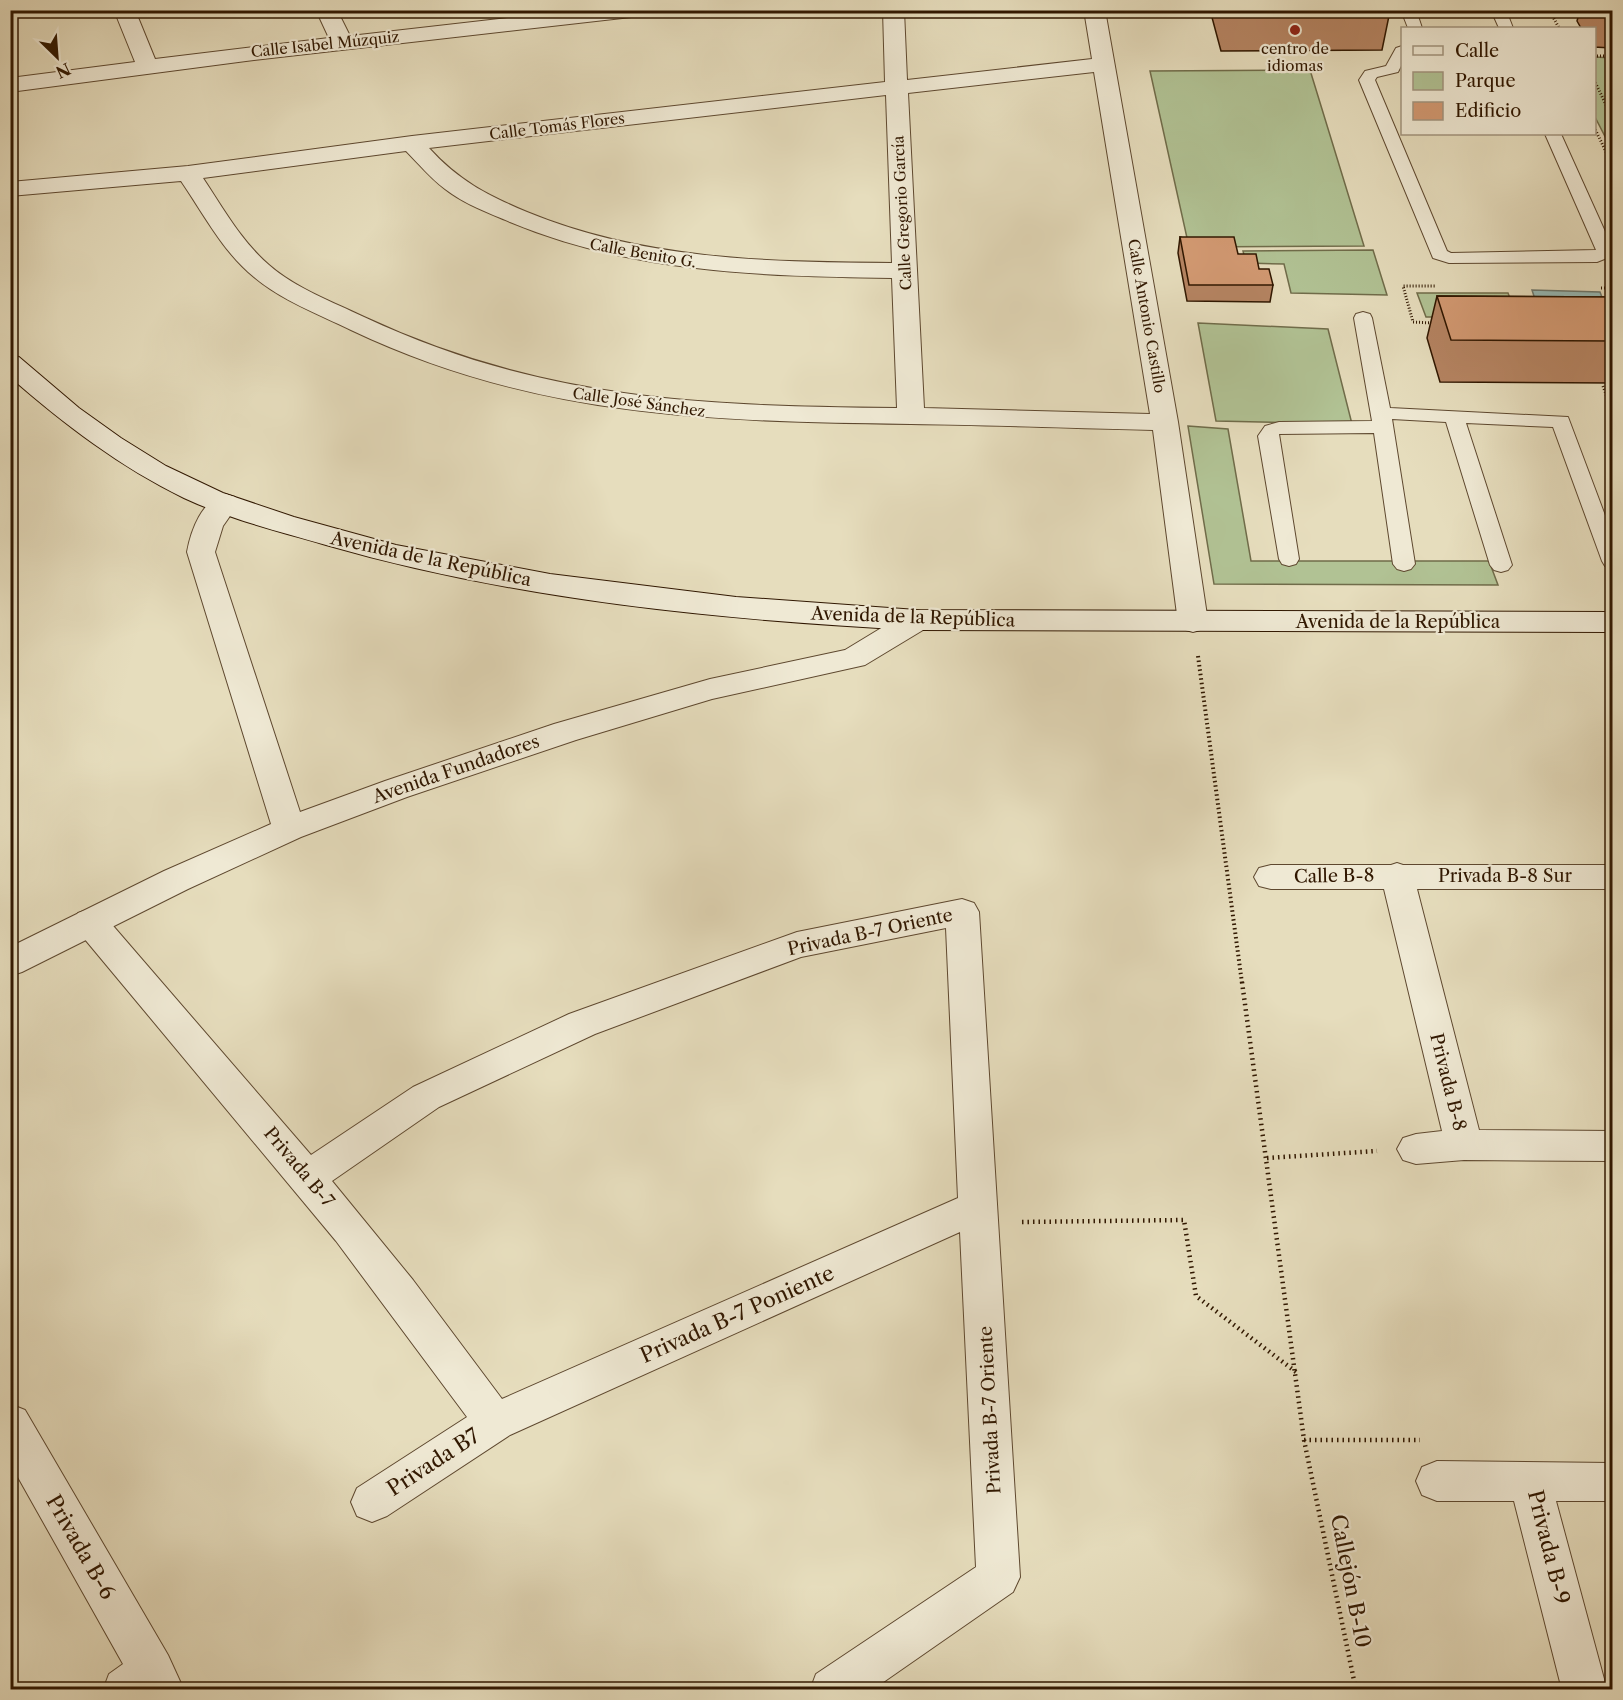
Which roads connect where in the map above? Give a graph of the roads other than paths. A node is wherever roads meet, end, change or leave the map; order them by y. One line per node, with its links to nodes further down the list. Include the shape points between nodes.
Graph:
1 (124, 10): 14 (street)
2 (326, 10): 11 (street)
3 (640, 10): 8 (street, Calle Isabel Múzquiz)
4 (893, 10): 16 (street, Calle Gregorio García)
5 (1094, 10): 13 (street, Calle Antonio Castillo)
6 (1408, 10): 9 (lane)
7 (1498, 10): 10 (lane)
8 (559, 15): 11 (street, Calle Isabel Múzquiz)
9 (1415, 27)
10 (1506, 27)
11 (342, 42): 14 (street, Calle Isabel Múzquiz)
12 (1401, 53): 17 (lane, via 1392,69 1371,74 1367,80 1439,254 1449,258 1597,257 1606,252)
13 (1103, 63): 16 (street, Calle Tomás Flores); 27 (street, Calle Antonio Castillo)
14 (147, 65): 15 (street, Calle Isabel Múzquiz)
15 (10, 85)
16 (896, 87): 18 (street, Calle Tomás Flores); 21 (street, Calle Gregorio García)
17 (1553, 135)
18 (412, 143): 19 (street, Calle Tomás Flores); 21 (street, Calle Benito G., via 455,186 526,221 583,242 710,264)
19 (188, 173): 20 (street, Calle Tomás Flores); 24 (street, Calle José Sánchez, via 224,227 262,272 374,332 429,355 546,388 615,401 740,413)
20 (10, 189)
21 (904, 271): 24 (street, Calle Gregorio García)
22 (1363, 318): 26 (lane)
23 (10, 363): 28 (street, Avenida de la República, via 131,458 180,485)
24 (911, 416): 27 (street, Calle José Sánchez)
25 (1454, 416): 26 (lane); 29 (lane, via 1561,421); 32 (lane)
26 (1382, 420): 30 (lane, via 1272,430 1268,436); 31 (lane)
27 (1165, 422): 34 (street, Calle Antonio Castillo)
28 (225, 503): 33 (street, Avenida de la República, via 370,549 548,584 696,603); 36 (street, via 204,533 201,552)
29 (1611, 552)
30 (1289, 559)
31 (1404, 564)
32 (1501, 565)
33 (916, 620): 34 (street, Avenida de la República); 36 (street, Avenida Fundadores, via 854,658 710,690 565,732 396,789)
34 (1193, 622): 35 (street, Avenida de la República)
35 (1612, 622)
36 (290, 830): 40 (street, Avenida Fundadores)
37 (1397, 875): 38 (street, Calle B-8); 39 (street, Privada B-8 Sur); 42 (street, Privada B-8)
38 (1271, 877)
39 (1612, 877)
40 (90, 922): 41 (street, Avenida Fundadores); 45 (street, Privada B-7)
41 (10, 963)
42 (1464, 1145): 43 (street, Privada B-8); 44 (street)
43 (1612, 1146)
44 (1416, 1149)
45 (309, 1177): 46 (street, Privada B-7 Oriente, via 426,1097 582,1024 797,945 962,912); 47 (street, Privada B-7)
46 (980, 1214): 47 (street, Privada B-7 Poniente); 54 (street, Privada B-7 Oriente, via 998,1577)
47 (495, 1422): 52 (street, Privada B7)
48 (10, 1423): 53 (street, Privada B-6)
49 (1446, 1481): 50 (street)
50 (1530, 1481): 51 (street, Privada B-9); 55 (street, Privada B-9)
51 (1612, 1482)
52 (372, 1502)
53 (147, 1683)
54 (832, 1689)
55 (1586, 1689)

